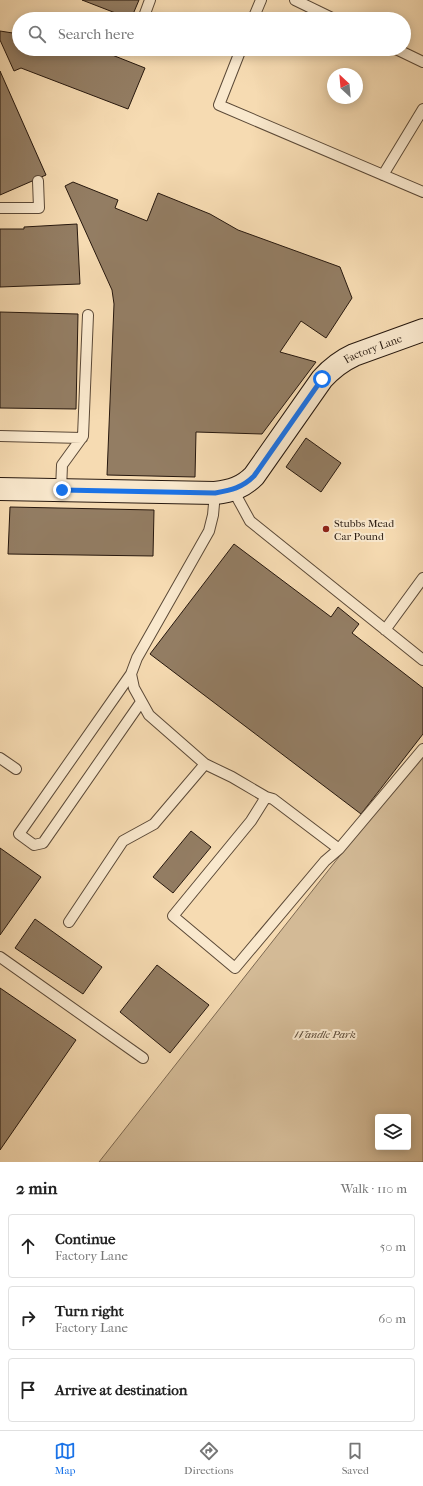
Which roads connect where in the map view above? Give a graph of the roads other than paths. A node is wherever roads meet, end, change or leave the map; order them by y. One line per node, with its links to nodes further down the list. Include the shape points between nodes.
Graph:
1 (150, 0): 4 (lane)
2 (261, 0): 5 (lane)
3 (295, 0): 6 (lane)
4 (146, 12)
5 (256, 12)
6 (320, 12)
7 (238, 56): 11 (lane, via 219,105)
8 (411, 56): 9 (lane)
9 (423, 62)
10 (423, 109): 11 (lane)
11 (383, 175): 13 (lane)
12 (38, 181): 14 (lane, via 39,208)
13 (423, 192)
14 (0, 208)
15 (88, 315): 18 (lane)
16 (423, 330): 21 (street, Factory Lane, via 354,355 328,372 254,476 241,487)
17 (0, 436): 18 (lane)
18 (82, 438): 20 (lane, via 62,465)
19 (0, 489): 20 (street)
20 (62, 490): 21 (street)
21 (224, 492): 23 (lane, via 250,521); 25 (lane, via 213,515 209,532 137,658)
22 (423, 578): 23 (lane)
23 (385, 630): 24 (lane)
24 (423, 660)
25 (131, 674): 26 (lane); 26 (lane, via 19,834 34,845 43,843)
26 (141, 702): 29 (lane, via 149,716)
27 (423, 749): 32 (lane)
28 (0, 758): 30 (lane)
29 (205, 764): 31 (lane); 33 (lane, via 154,824 123,840)
30 (16, 770)
31 (266, 797): 32 (lane, via 273,799); 32 (lane, via 251,821 173,916 235,968 325,861)
32 (339, 849)
33 (70, 922)
34 (0, 957): 35 (lane)
35 (143, 1058)

